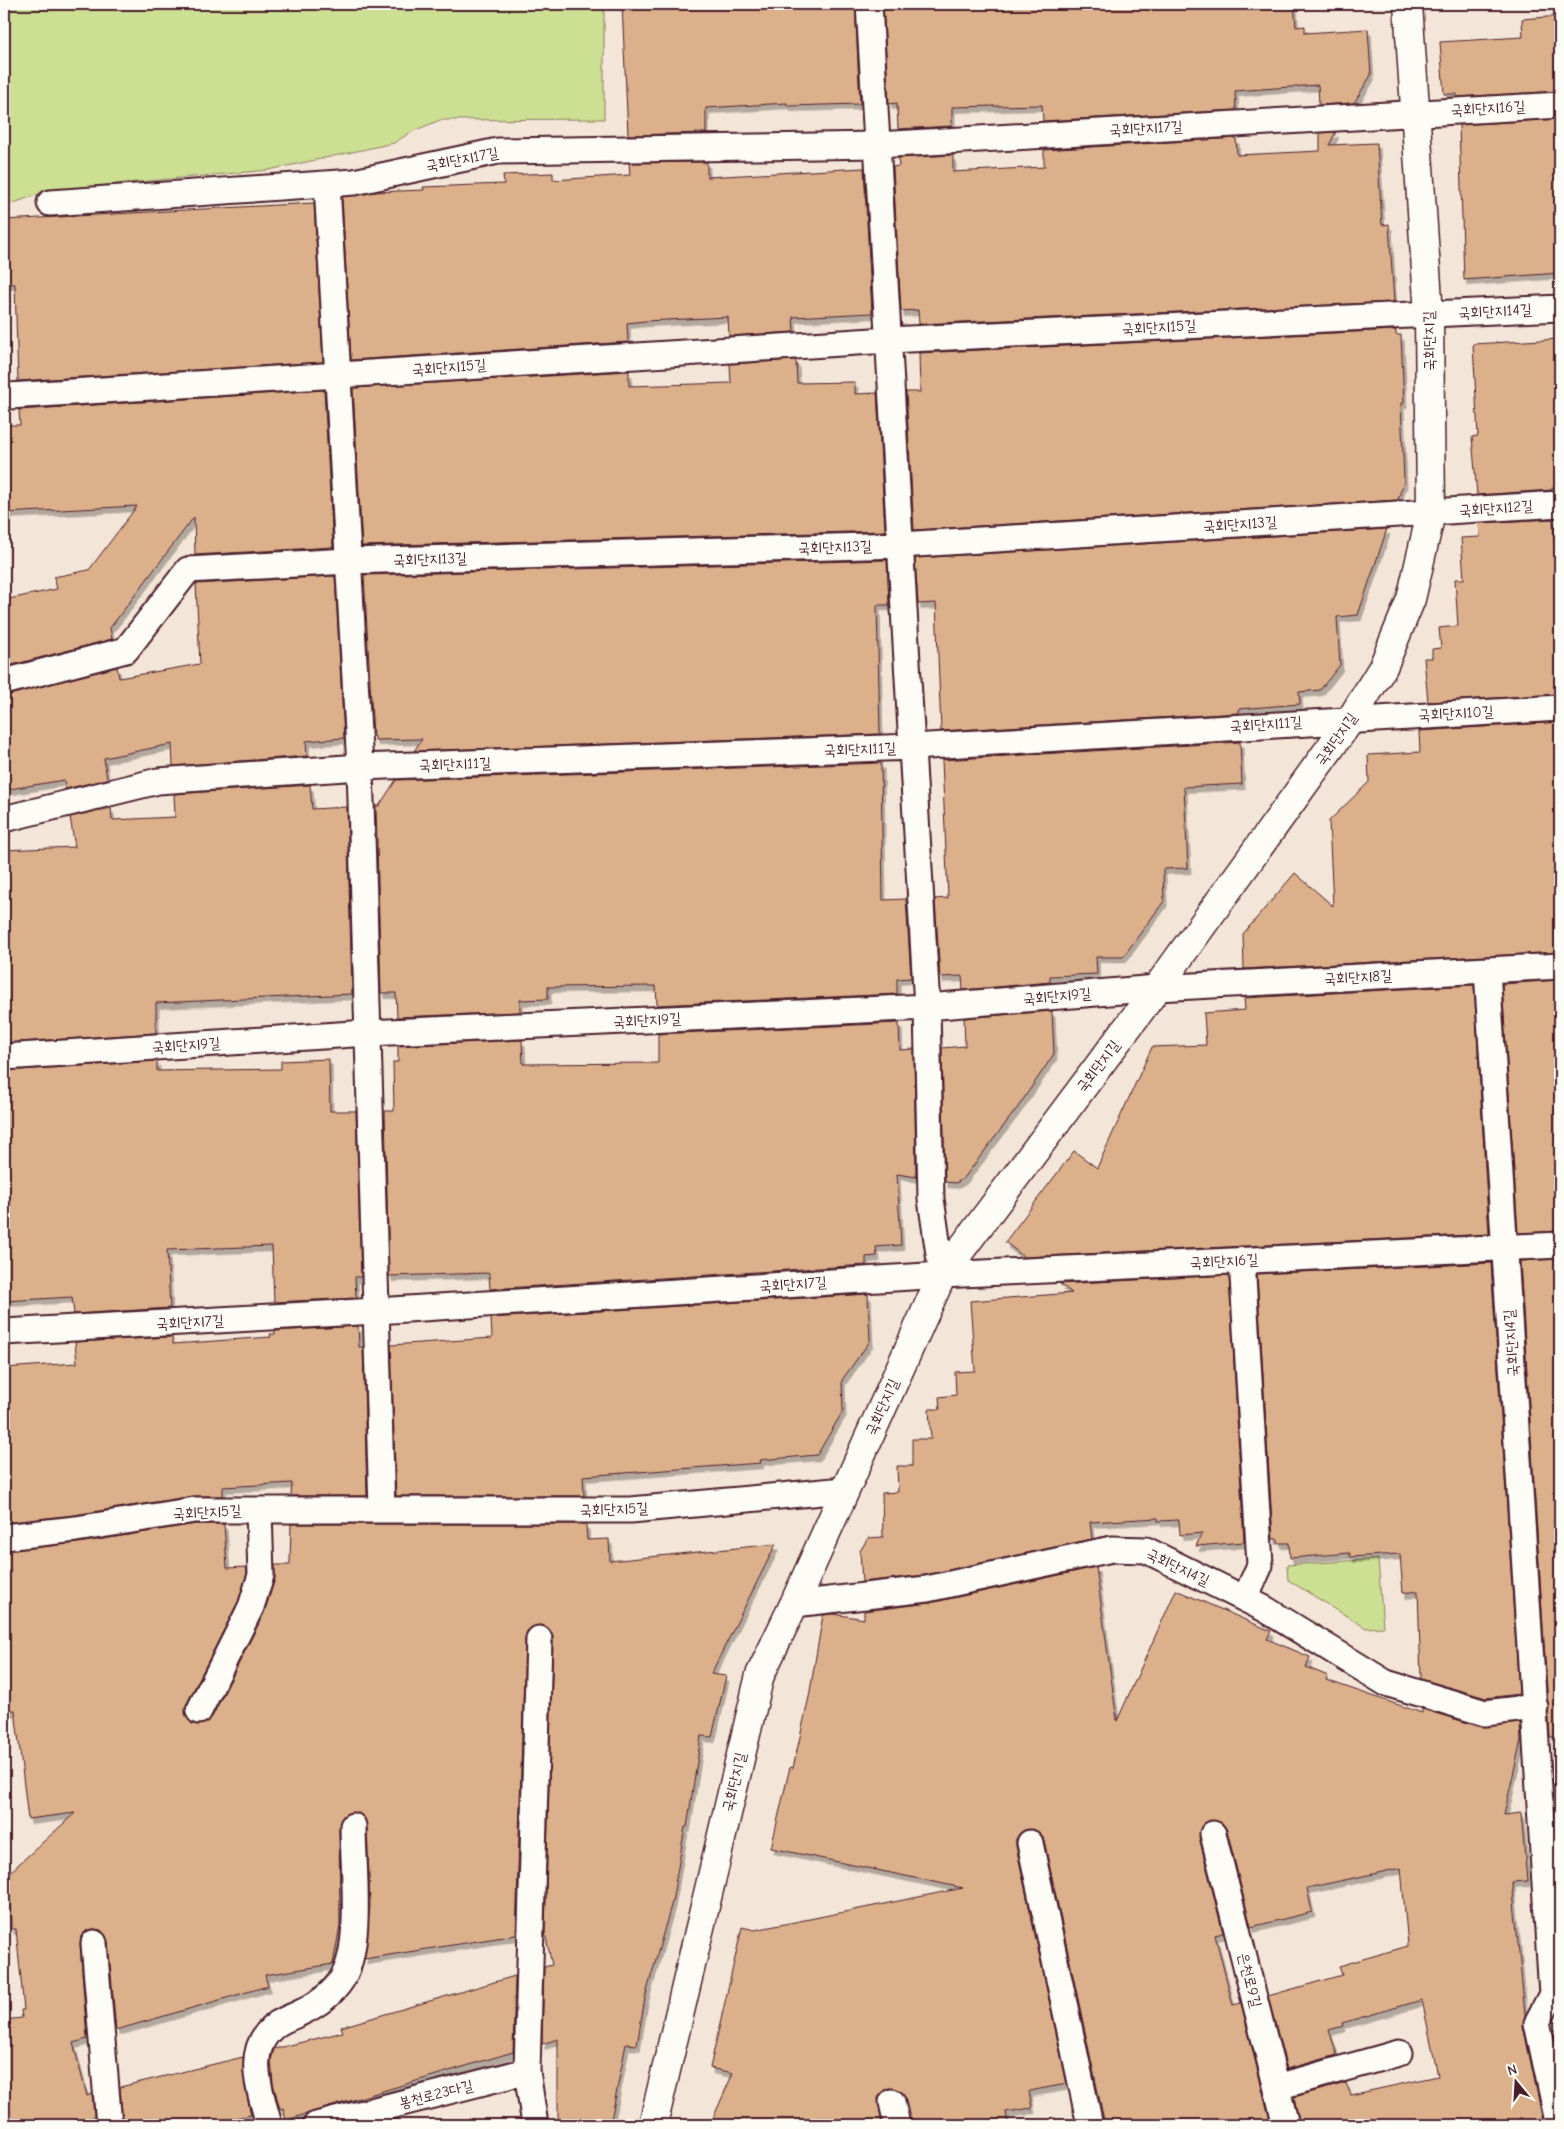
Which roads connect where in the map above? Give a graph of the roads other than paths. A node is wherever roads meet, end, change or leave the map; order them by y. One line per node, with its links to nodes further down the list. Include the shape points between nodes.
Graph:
1 (869, 4): 5 (lane)
2 (1408, 4): 4 (street, 국회단지길)
3 (1560, 105): 4 (lane, 국회단지16길)
4 (1415, 112): 5 (lane, 국회단지17길); 9 (street, 국회단지길)
5 (877, 145): 6 (lane, 국회단지17길, via 498,151 354,182); 10 (lane)
6 (327, 184): 7 (lane, 국회단지17길); 11 (lane)
7 (50, 203)
8 (1560, 308): 9 (lane, 국회단지14길)
9 (1429, 315): 10 (lane, 국회단지15길); 14 (street, 국회단지길)
10 (888, 340): 11 (lane, 국회단지15길); 15 (lane)
11 (338, 374): 12 (lane, 국회단지15길); 16 (lane)
12 (9, 396)
13 (1560, 504): 14 (lane, 국회단지12길)
14 (1431, 513): 15 (lane, 국회단지13길); 19 (street, 국회단지길, via 1411,600 1383,667)
15 (900, 545): 16 (lane, 국회단지13길); 20 (lane, 국회단지11길)
16 (348, 561): 17 (lane, 국회단지13길, via 188,570 126,650); 21 (lane)
17 (4, 682)
18 (1560, 708): 19 (lane, 국회단지10길)
19 (1351, 719): 20 (lane, 국회단지11길); 25 (street, 국회단지길)
20 (912, 747): 21 (lane, 국회단지11길); 26 (lane)
21 (360, 767): 22 (lane, 국회단지11길, via 158,781); 27 (lane)
22 (4, 819)
23 (1560, 966): 24 (lane, 국회단지8길)
24 (1487, 970): 25 (lane, 국회단지8길); 30 (lane)
25 (1157, 988): 26 (lane, 국회단지9길); 32 (street, 국회단지길)
26 (927, 1007): 27 (lane, 국회단지9길); 32 (lane, via 931,1199)
27 (368, 1033): 28 (lane, 국회단지9길); 33 (lane)
28 (4, 1057)
29 (1560, 1245): 30 (lane, 국회단지6길)
30 (1505, 1248): 31 (lane, 국회단지6길); 42 (lane, 국회단지4길)
31 (1242, 1260): 32 (lane, 국회단지6길); 39 (lane, via 1260,1565)
32 (942, 1274): 33 (lane, 국회단지7길); 35 (street, 국회단지길)
33 (376, 1311): 34 (lane, 국회단지7길); 37 (lane)
34 (4, 1332)
35 (844, 1490): 37 (lane, 국회단지5길, via 632,1510); 40 (street, 국회단지길)
36 (259, 1510): 37 (lane, 국회단지5길); 38 (lane, 국회단지5길, via 196,1510 76,1530); 43 (lane, via 261,1575 251,1607)
37 (382, 1510)
38 (4, 1537)
39 (1245, 1599): 40 (lane, 국회단지4길, via 1146,1550 1112,1549 927,1589); 42 (lane, 국회단지4길, via 1386,1683 1485,1713)
40 (794, 1604): 57 (street, 국회단지길, via 760,1675)
41 (539, 1639): 51 (lane)
42 (1535, 1707): 44 (lane, 국회단지4길)
43 (199, 1711)
44 (1550, 1777): 49 (lane, 국회단지4길)
45 (353, 1826): 54 (lane, via 354,1944 342,1979 314,2007 277,2024 260,2042 256,2056 257,2079)
46 (1213, 1834): 52 (lane, 은천로9길)
47 (1030, 1843): 58 (lane)
48 (94, 1944): 53 (lane)
49 (1556, 1993): 60 (lane, via 1537,2023)
50 (1399, 2053): 52 (lane)
51 (527, 2071): 55 (lane, 봉천로23다길); 56 (lane)
52 (1277, 2087): 59 (lane, 은천로9길)
53 (109, 2125)
54 (269, 2125)
55 (316, 2125)
56 (535, 2125)
57 (653, 2125)
58 (1090, 2125)
59 (1286, 2125)
60 (1559, 2125)

